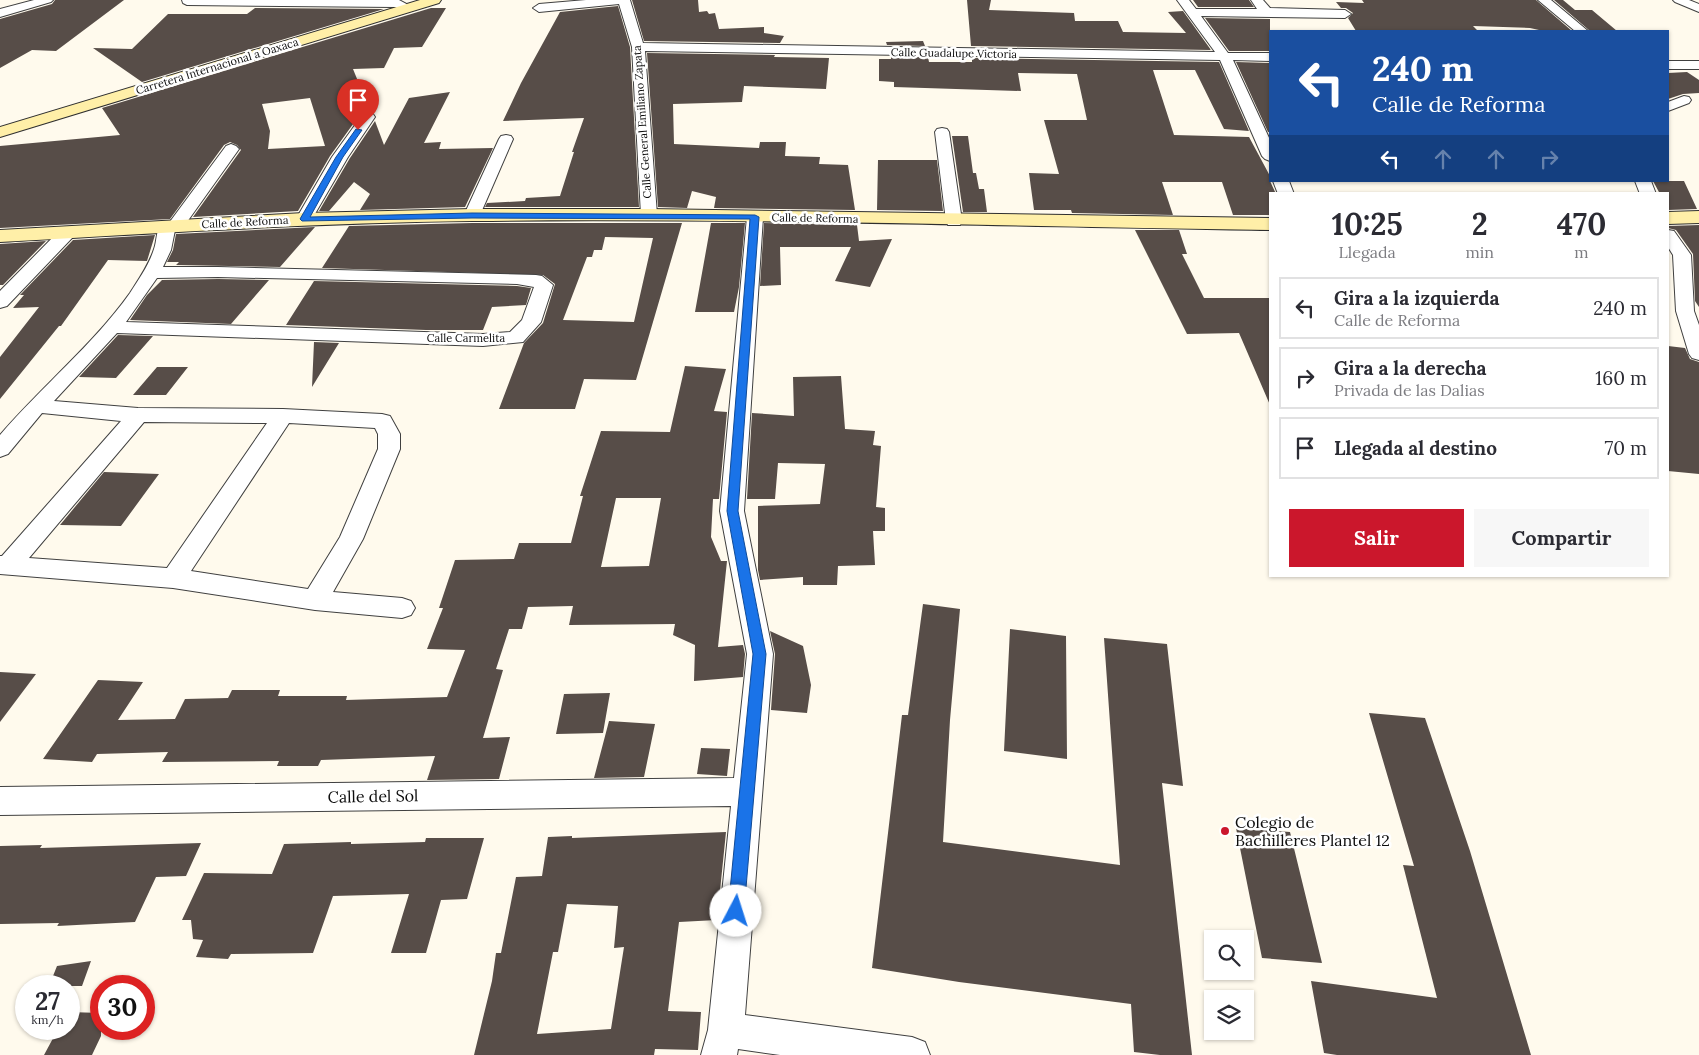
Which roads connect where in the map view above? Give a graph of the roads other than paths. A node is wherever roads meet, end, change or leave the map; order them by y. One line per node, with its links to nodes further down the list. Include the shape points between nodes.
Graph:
1 (47, 0): 13 (street)
2 (434, 0): 9 (main road, Carretera Internacional a Oaxaca)
3 (624, 0): 10 (street); 17 (street, Calle General Emiliano Zapata)
4 (1183, 0): 14 (street)
5 (1257, 0): 12 (street)
6 (1544, 0): 16 (street)
7 (1679, 0): 11 (street)
8 (188, 1): 9 (street)
9 (405, 4): 27 (main road, Carretera Internacional a Oaxaca); 28 (main road, Carretera Internacional a Oaxaca)
10 (539, 8)
11 (1699, 8)
12 (1266, 12): 14 (street); 15 (street)
13 (0, 13)
14 (1194, 13): 18 (street)
15 (1345, 14)
16 (1581, 30)
17 (638, 47): 18 (street, Calle Guadalupe Victoria); 34 (street, Calle General Emiliano Zapata)
18 (1225, 57): 19 (street, Calle Guadalupe Victoria); 25 (street)
19 (1269, 57)
20 (1669, 65): 21 (street)
21 (1699, 65)
22 (1684, 100): 23 (street)
23 (1669, 107)
24 (368, 117): 38 (street)
25 (1254, 119): 26 (street); 32 (street)
26 (1269, 119)
27 (0, 124)
28 (0, 132)
29 (942, 132): 39 (street)
30 (506, 139): 33 (street)
31 (231, 149): 41 (street)
32 (1269, 154)
33 (472, 215): 34 (main road, Calle de Reforma); 38 (main road, Calle de Reforma)
34 (648, 215): 35 (main road, Calle de Reforma)
35 (755, 217): 39 (main road, Calle de Reforma); 57 (street, via 732,511 760,654)
36 (1699, 217): 37 (main road)
37 (1669, 218)
38 (304, 219): 41 (main road, Calle de Reforma)
39 (954, 221): 40 (main road, Calle de Reforma)
40 (1269, 224)
41 (172, 226): 42 (main road, Calle de Reforma); 45 (street)
42 (67, 233): 43 (main road, Calle de Reforma); 46 (street)
43 (0, 236)
44 (1669, 236): 48 (street, via 1682,255 1685,311)
45 (153, 273): 47 (street); 47 (street, Calle Carmelita, via 526,279 544,285 531,322 516,338 483,340)
46 (0, 302)
47 (113, 327): 49 (street)
48 (1699, 354)
49 (36, 406): 50 (street); 52 (street)
50 (138, 415): 51 (street); 53 (street)
51 (283, 416): 54 (street); 55 (street, via 382,421 389,434 389,449 351,539)
52 (0, 449)
53 (4, 565): 54 (street)
54 (174, 578): 55 (street)
55 (315, 600): 56 (street)
56 (402, 608)
57 (746, 792): 58 (street, Calle del Sol); 59 (street)
58 (0, 801)
59 (722, 1043): 60 (street)
60 (912, 1055)

